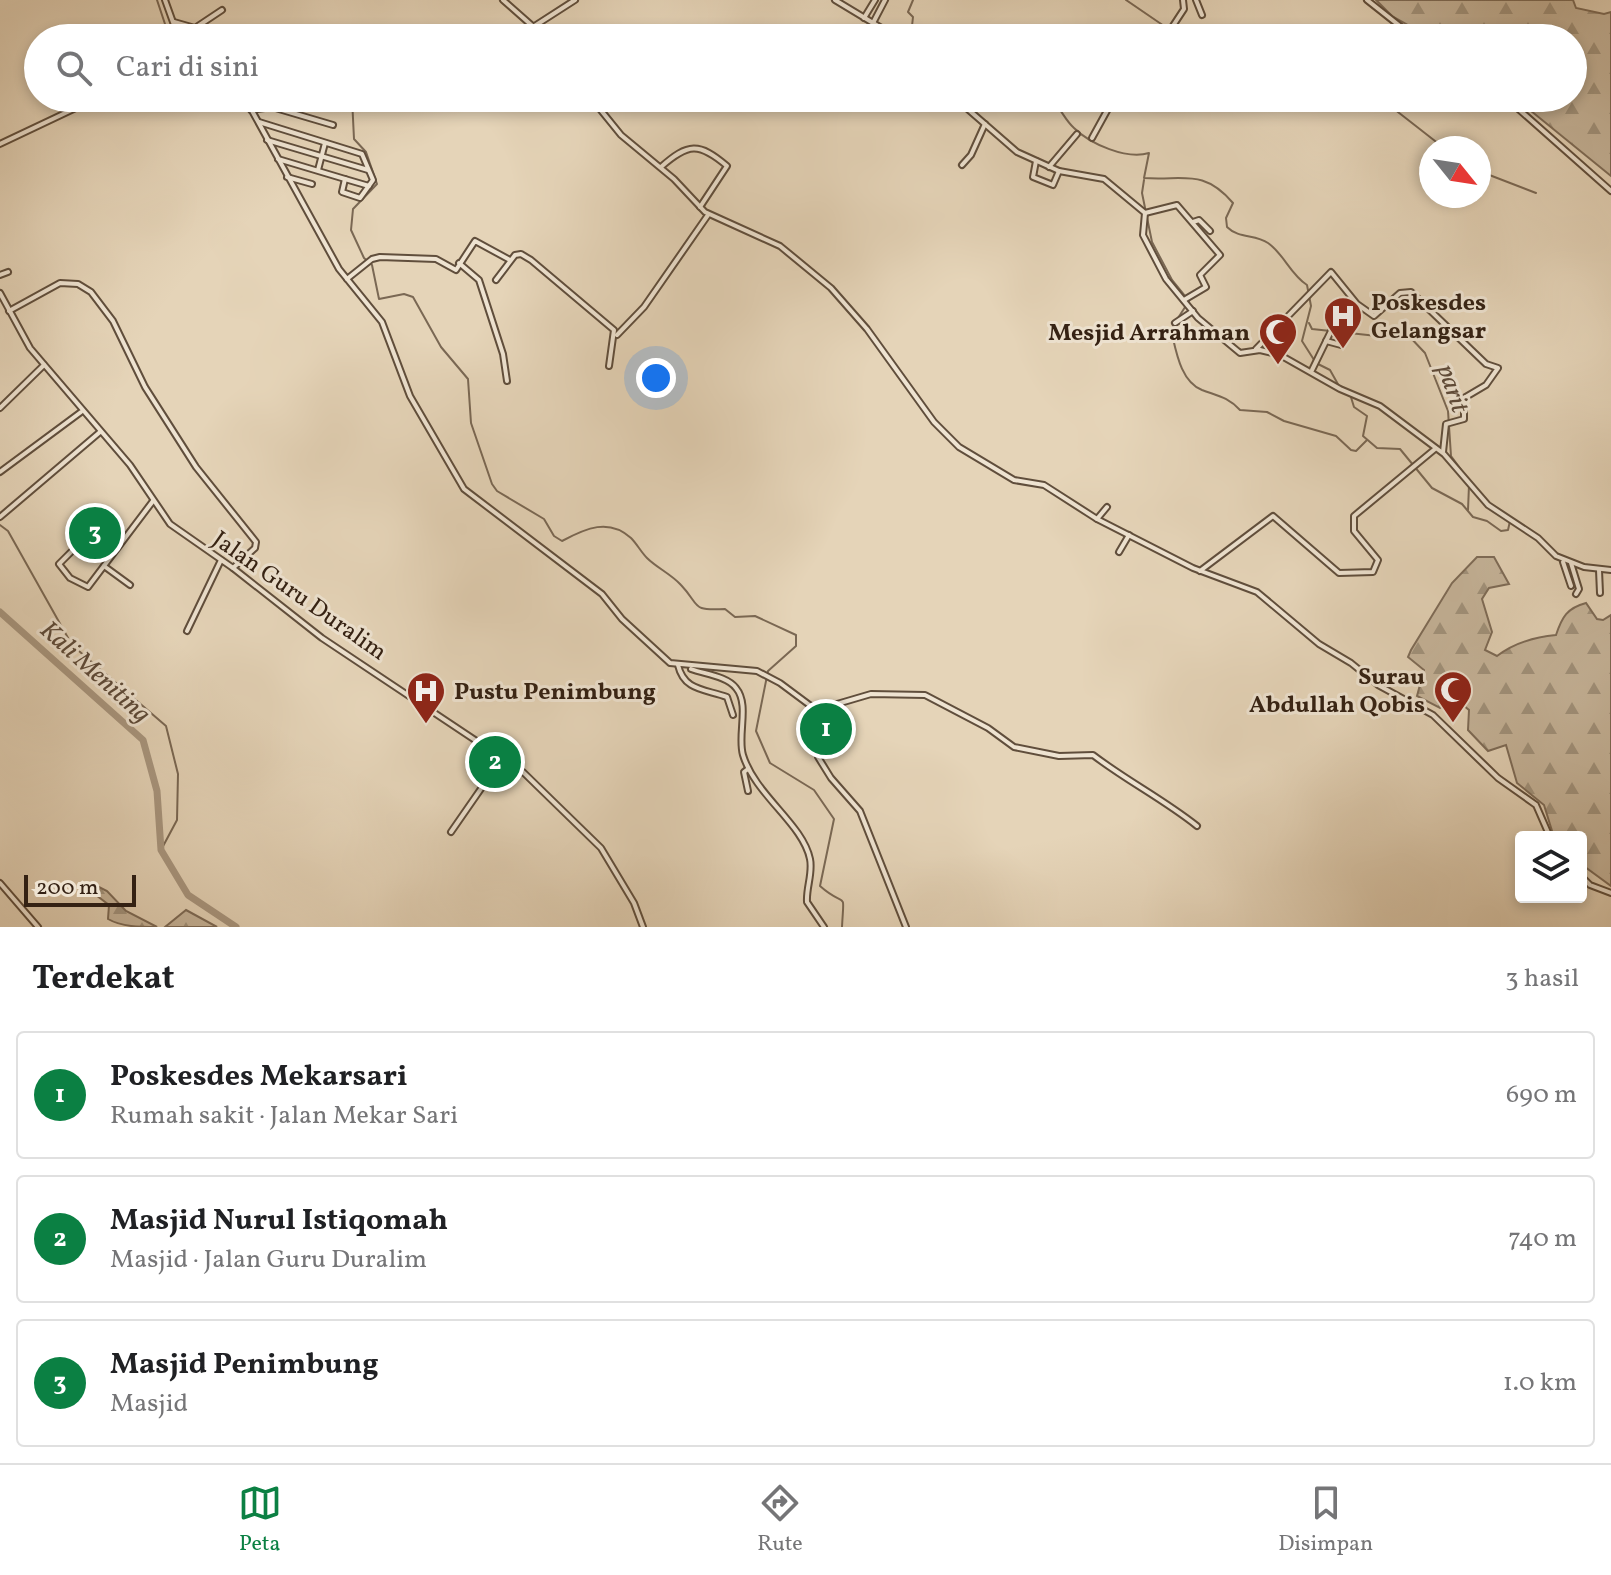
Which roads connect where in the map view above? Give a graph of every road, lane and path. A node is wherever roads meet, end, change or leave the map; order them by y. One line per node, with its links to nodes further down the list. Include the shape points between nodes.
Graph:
1 (165, 0): 13 (street)
2 (503, 0): 17 (street)
3 (575, 0): 18 (street)
4 (835, 0): 12 (street)
5 (875, 0): 12 (street)
6 (885, 0): 14 (street)
7 (1183, 0): 19 (street, via 1184,9)
8 (1196, 0): 11 (street)
9 (1367, 0): 20 (street)
10 (222, 10): 16 (street)
11 (1202, 15)
12 (864, 18): 14 (street)
13 (174, 22): 15 (street)
14 (873, 23)
15 (181, 24)
16 (201, 24)
17 (530, 24)
18 (538, 24)
19 (1174, 24)
20 (1397, 24)
21 (67, 112): 35 (street)
22 (252, 112): 28 (street)
23 (289, 112): 30 (street)
24 (602, 112): 40 (street, via 621,135)
25 (971, 112): 29 (street)
26 (1106, 112): 32 (street)
27 (1522, 112): 49 (street)
28 (256, 122): 33 (street); 34 (street)
29 (985, 124): 38 (street, via 1011,148); 39 (street)
30 (333, 125)
31 (1077, 134): 41 (street)
32 (1092, 138)
33 (266, 140): 36 (street); 37 (street)
34 (325, 143): 36 (street); 43 (street, via 365,156)
35 (0, 144)
36 (322, 157): 42 (street); 43 (street)
37 (276, 158): 42 (street); 45 (street)
38 (1036, 161): 41 (street); 44 (street, via 1033,177 1053,185)
39 (962, 165)
40 (661, 167): 50 (street); 50 (street, via 692,147 727,166)
41 (1049, 167): 44 (street)
42 (318, 170): 46 (street)
43 (368, 170): 48 (street, via 373,177)
44 (1059, 171): 51 (street, via 1104,179)
45 (287, 177): 47 (street); 59 (street)
46 (345, 179): 48 (street); 48 (street, via 344,193 360,198)
47 (312, 184)
48 (370, 187)
49 (1611, 191)
50 (700, 207): 52 (street)
51 (1150, 212): 53 (street, via 1175,203); 62 (street, via 1143,235 1166,279)
52 (709, 214): 67 (street, via 644,307); 84 (street, via 780,246 822,280 854,312 934,422 959,447 1014,480 1044,485)
53 (1193, 222): 54 (street, via 1199,220); 62 (street, via 1220,255 1200,275 1206,287)
54 (1210, 231)
55 (510, 260): 56 (street, via 475,241); 60 (street); 67 (street, via 518,254 531,260 613,328)
56 (459, 263): 59 (street, via 455,270 436,259 372,259); 74 (street, via 479,280)
57 (8, 272): 58 (street)
58 (0, 275)
59 (347, 279): 100 (street, via 382,322 411,399 464,489 602,594 622,619)
60 (496, 280)
61 (0, 293): 64 (street, Jalan Guru Duralim)
62 (1185, 300): 63 (street)
63 (1191, 309): 65 (street); 70 (street, via 1242,355)
64 (9, 311): 71 (street, Jalan Guru Duralim); 91 (street, via 64,283 81,285 98,299 196,467 256,542)
65 (1175, 323)
66 (1332, 329): 68 (street)
67 (616, 337): 72 (street)
68 (1326, 341): 69 (street); 73 (street)
69 (1341, 345)
70 (1254, 351): 73 (street); 79 (street, via 1331,272 1373,316 1400,293 1411,292 1487,365 1498,368 1486,385 1464,398 1465,418 1450,422)
71 (44, 365): 75 (street); 76 (street, Jalan Guru Duralim)
72 (609, 366)
73 (1314, 368): 78 (street, via 1340,389 1399,418)
74 (507, 381)
75 (0, 408)
76 (81, 412): 77 (street, Jalan Guru Duralim); 80 (street)
77 (100, 432): 81 (street, Jalan Guru Duralim); 83 (street)
78 (1435, 449): 79 (street); 94 (street, via 1353,518 1355,534 1378,560 1373,572 1339,573 1273,516)
79 (1442, 453): 89 (street, via 1491,508)
80 (0, 472)
81 (154, 500): 87 (street); 88 (street, Jalan Guru Duralim, via 175,529)
82 (1107, 507): 84 (street)
83 (0, 517)
84 (1097, 519): 85 (street)
85 (1129, 535): 86 (street); 94 (street)
86 (1119, 552)
87 (108, 560): 90 (street); 90 (street, via 83,540 59,563 85,588)
88 (221, 560): 91 (street, Jalan Guru Duralim); 99 (street)
89 (1567, 562): 92 (street); 96 (street); 98 (street, via 1579,589)
90 (104, 566): 95 (street)
91 (233, 568): 104 (street, Jalan Guru Duralim, via 322,638)
92 (1599, 570): 93 (street); 97 (street)
93 (1611, 570)
94 (1200, 571): 108 (street, via 1257,592 1319,644 1433,715 1498,778 1536,805)
95 (130, 585)
96 (1571, 586)
97 (1600, 593)
98 (1576, 594)
99 (187, 631)
100 (678, 665): 101 (street); 102 (street, via 689,685 728,698)
101 (687, 667): 103 (street, via 762,673); 105 (street, via 736,687)
102 (733, 715)
103 (827, 718): 107 (street, via 837,704 862,695 925,695 1014,747 1059,756 1093,755); 116 (street, via 818,736 818,757 860,811)
104 (503, 757): 109 (street); 114 (street, Jalan Guru Duralim, via 601,848)
105 (749, 769): 106 (street, via 744,772); 115 (street, via 808,850 807,902)
106 (748, 791)
107 (1197, 826)
108 (1547, 831)
109 (451, 832)
110 (1587, 882): 112 (street)
111 (0, 883): 113 (street)
112 (1611, 893)
113 (38, 927)
114 (643, 927)
115 (824, 927)
116 (906, 927)

